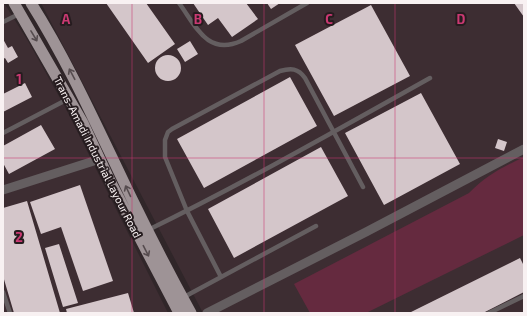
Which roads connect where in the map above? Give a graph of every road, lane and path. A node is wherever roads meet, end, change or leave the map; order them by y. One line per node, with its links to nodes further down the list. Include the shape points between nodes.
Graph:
1 (14, 3): 5 (main road, Trans-Amadi Industrial Layour Road)
2 (31, 3): 17 (main road, Trans-Amadi Industrial Layour Road, one-way to 2, via 81,92)
3 (179, 3): 4 (lane, via 204,38 221,46 241,41)
4 (307, 3)
5 (20, 14): 6 (lane); 8 (main road, Trans-Amadi Industrial Layour Road, one-way to 8)
6 (4, 21)
7 (430, 78): 9 (lane)
8 (69, 98): 10 (lane); 12 (main road, Trans-Amadi Industrial Layour Road)
9 (333, 132): 13 (lane); 15 (lane); 15 (lane, via 301,72 287,69 273,74 168,132 164,157)
10 (3, 133)
11 (524, 149): 25 (street)
12 (100, 159): 14 (street); 23 (main road, Trans-Amadi Industrial Layour Road, one-way to 23)
13 (363, 187)
14 (3, 190)
15 (187, 211): 17 (lane); 18 (lane)
16 (316, 226): 18 (lane)
17 (147, 230): 21 (main road, Trans-Amadi Industrial Layour Road)
18 (221, 277): 21 (lane)
19 (3, 292): 22 (lane)
20 (524, 296): 26 (lane)
21 (183, 298): 24 (main road, Trans-Amadi Industrial Layour Road)
22 (10, 313)
23 (179, 313)
24 (191, 313)
25 (206, 313)
26 (489, 313)

